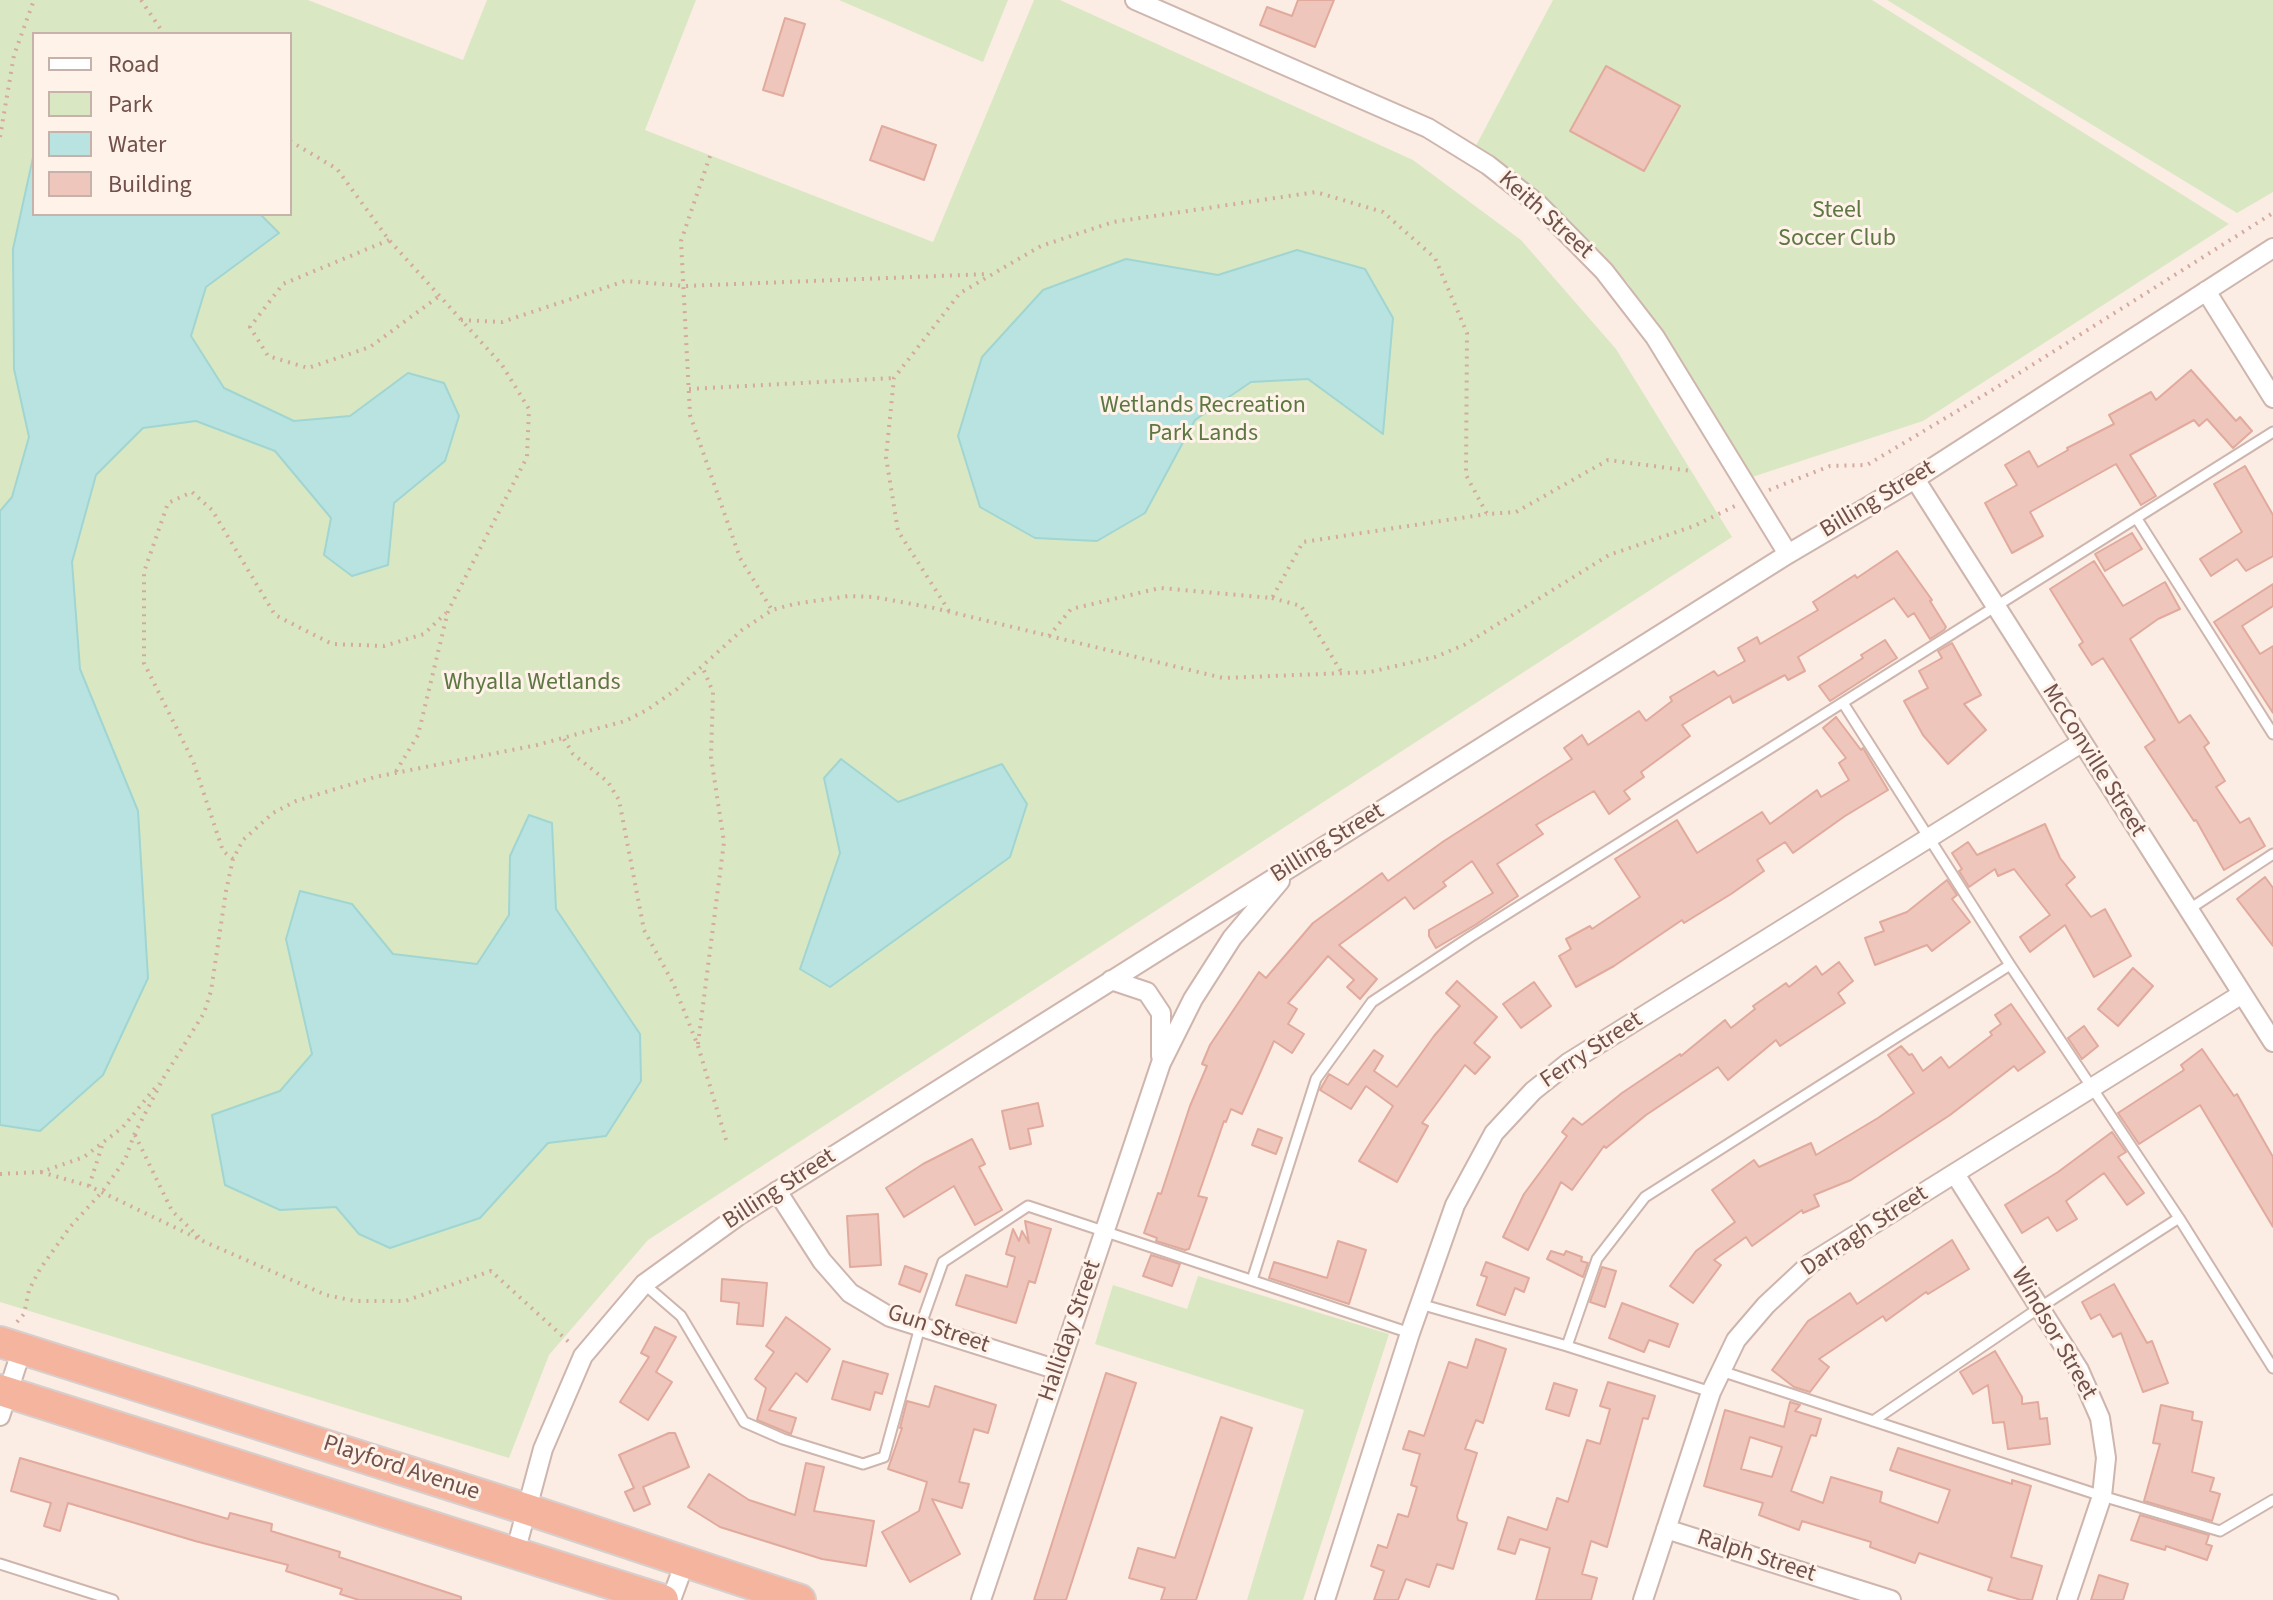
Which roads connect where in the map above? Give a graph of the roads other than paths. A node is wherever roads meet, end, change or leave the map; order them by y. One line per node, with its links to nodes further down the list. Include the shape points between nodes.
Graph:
1 (1145, 2): 8 (street, Keith Street, via 1428,128 1539,205 1604,271 1655,337)
2 (2273, 248): 3 (street, Billing Street)
3 (2206, 291): 4 (street); 6 (street, Billing Street)
4 (2273, 398)
5 (2273, 432): 7 (lane)
6 (1915, 479): 8 (street, Billing Street); 9 (street, McConville Street)
7 (2137, 519): 9 (lane); 11 (lane)
8 (1788, 554): 15 (street, Billing Street)
9 (1995, 607): 10 (lane); 12 (street, McConville Street)
10 (1843, 703): 13 (lane); 27 (lane, via 1372,1002 1316,1079)
11 (2273, 734)
12 (2081, 743): 13 (street, Ferry Street); 16 (street, McConville Street)
13 (1930, 837): 17 (lane); 29 (street, Ferry Street, via 1568,1063 1533,1091 1494,1133 1455,1205)
14 (2273, 854): 16 (lane)
15 (1293, 866): 18 (street, Billing Street); 21 (street, Halliday Street, via 1232,938)
16 (2188, 910): 19 (street, McConville Street)
17 (2010, 965): 22 (lane); 34 (lane, via 1645,1197 1597,1259)
18 (1111, 980): 21 (street, Halliday Street, via 1147,992 1161,1013); 24 (street, Billing Street)
19 (2242, 994): 20 (street, McConville Street); 22 (street, Darragh Street)
20 (2273, 1042)
21 (1161, 1063): 26 (street, Halliday Street)
22 (2092, 1090): 23 (street, Darragh Street); 25 (lane)
23 (1955, 1174): 30 (street, Windsor Street); 37 (street, Darragh Street, via 1811,1263 1736,1340)
24 (777, 1191): 28 (street, Billing Street); 31 (street, Gun Street, via 822,1261 850,1293 890,1317)
25 (2179, 1218): 30 (lane); 35 (lane)
26 (1104, 1230): 27 (lane); 31 (lane, via 1028,1206 943,1262); 36 (street, Halliday Street)
27 (1252, 1280): 32 (lane)
28 (644, 1284): 31 (lane, via 681,1316 744,1422 863,1464 884,1457); 43 (street, Billing Street, via 583,1356 543,1449)
29 (1420, 1304): 32 (street, Ferry Street); 34 (lane)
30 (2039, 1308): 40 (lane); 41 (street, Windsor Street, via 2079,1370 2100,1418 2106,1458)
31 (920, 1327): 36 (street, Gun Street)
32 (1410, 1333): 53 (street, Ferry Street)
33 (10, 1337): 39 (street); 43 (highway, Playford Avenue)
34 (1567, 1346): 38 (lane)
35 (2273, 1368)
36 (1058, 1370): 52 (street, Halliday Street)
37 (1721, 1371): 38 (street, Darragh Street); 40 (lane)
38 (1711, 1392): 44 (street, Darragh Street)
39 (2, 1399): 45 (highway, Playford Avenue)
40 (1873, 1421): 41 (lane)
41 (2102, 1496): 42 (lane, via 2220,1531); 56 (street, Windsor Street)
42 (2273, 1500)
43 (526, 1509): 45 (street, Billing Street); 46 (highway, Playford Avenue)
44 (1666, 1529): 54 (street, Darragh Street); 55 (street, Ralph Street)
45 (515, 1553): 49 (highway, Playford Avenue)
46 (685, 1562): 50 (street); 51 (highway, Playford Avenue)
47 (0, 1564): 48 (lane)
48 (113, 1600)
49 (663, 1600)
50 (671, 1600)
51 (800, 1600)
52 (981, 1600)
53 (1325, 1600)
54 (1643, 1600)
55 (1891, 1600)
56 (2067, 1600)

